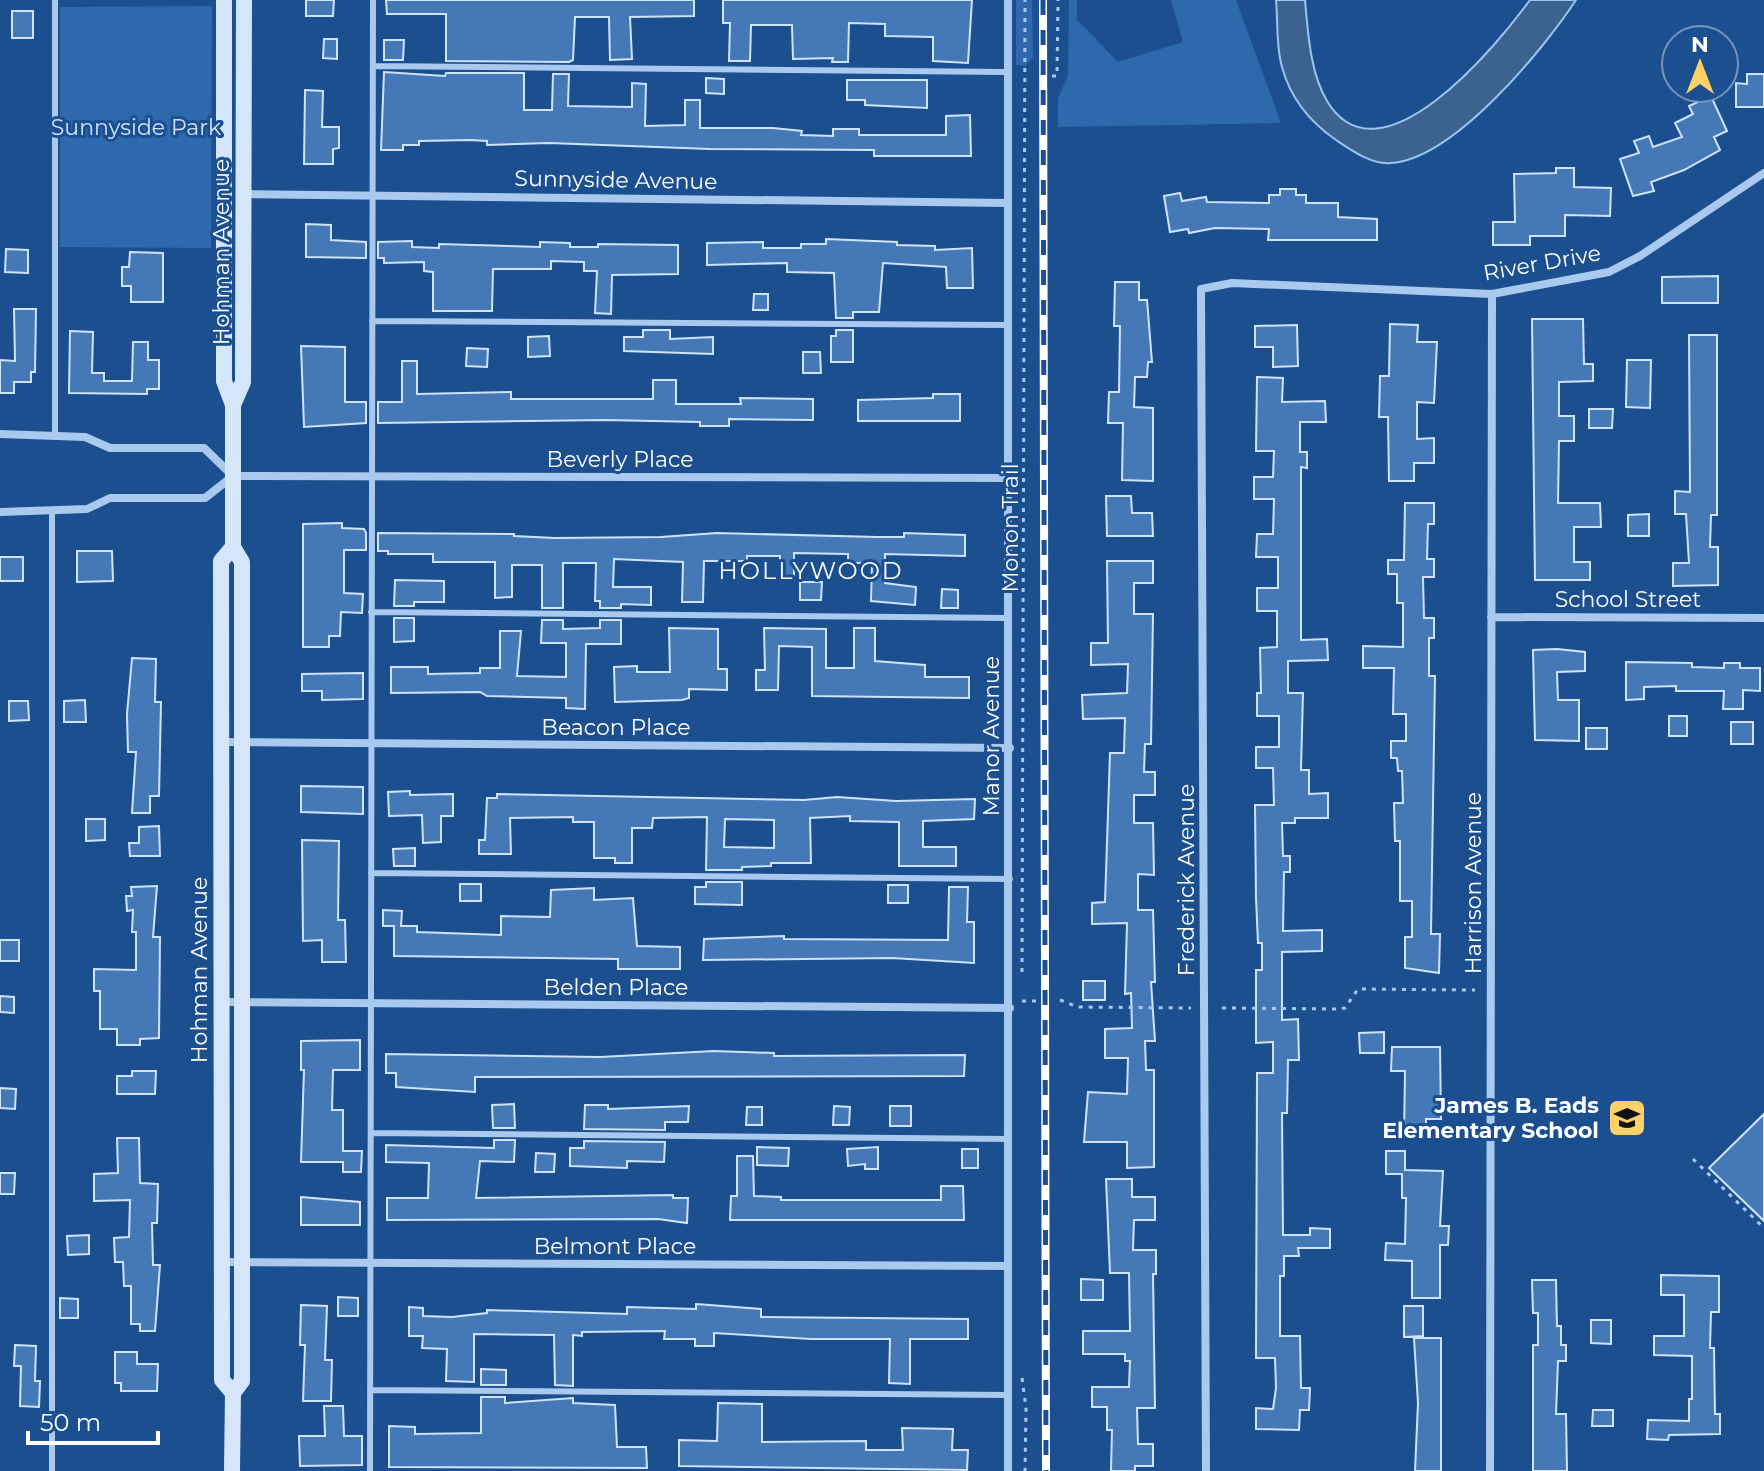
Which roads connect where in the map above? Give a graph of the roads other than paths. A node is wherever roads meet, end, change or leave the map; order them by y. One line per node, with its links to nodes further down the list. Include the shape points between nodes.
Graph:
1 (55, 0): 19 (lane)
2 (224, 0): 9 (main road, Hohman Avenue)
3 (244, 0): 10 (main road, Hohman Avenue)
4 (373, 0): 6 (lane)
5 (1008, 0): 7 (street, Manor Avenue)
6 (373, 66): 7 (lane); 11 (lane)
7 (1007, 72): 12 (street, Manor Avenue)
8 (1764, 173): 14 (street, River Drive, via 1609,272)
9 (224, 194): 10 (street, Sunnyside Avenue); 17 (main road, Hohman Avenue, via 224,381)
10 (243, 194): 11 (street, Sunnyside Avenue); 17 (main road, Hohman Avenue, via 243,382)
11 (373, 196): 12 (street, Sunnyside Avenue); 15 (lane)
12 (1007, 203): 16 (street, Manor Avenue)
13 (1201, 289): 14 (street, River Drive, via 1232,283); 53 (street, Frederick Avenue)
14 (1492, 294): 27 (street, Harrison Avenue)
15 (372, 321): 16 (lane); 21 (lane)
16 (1007, 325): 22 (street, Manor Avenue)
17 (233, 405): 20 (main road, Hohman Avenue)
18 (0, 434): 19 (street)
19 (55, 434): 20 (street, via 85,437 110,448 204,448)
20 (233, 476): 21 (street, Beverly Place); 24 (street, via 205,498 110,498 87,509); 25 (main road, Hohman Avenue)
21 (371, 476): 22 (street, Beverly Place); 26 (lane)
22 (1007, 478): 28 (street, Manor Avenue)
23 (0, 512): 24 (street)
24 (52, 512): 49 (lane)
25 (233, 547): 30 (main road, Hohman Avenue, via 221,561); 31 (main road, Hohman Avenue, via 242,562)
26 (371, 612): 28 (lane); 32 (lane)
27 (1491, 617): 29 (street, School Street); 54 (street, Harrison Avenue)
28 (1008, 618): 33 (street, Manor Avenue)
29 (1764, 618)
30 (221, 742): 31 (street, Beacon Place); 36 (main road, Hohman Avenue)
31 (243, 742): 32 (street, Beacon Place); 37 (main road, Hohman Avenue)
32 (371, 743): 33 (street, Beacon Place); 34 (lane)
33 (1010, 748): 35 (street, Manor Avenue)
34 (371, 873): 35 (lane); 38 (lane)
35 (1010, 879): 39 (street, Manor Avenue)
36 (221, 1002): 37 (street, Belden Place); 42 (main road, Hohman Avenue)
37 (243, 1002): 38 (street, Belden Place); 43 (main road, Hohman Avenue)
38 (371, 1003): 39 (street, Belden Place); 40 (lane)
39 (1010, 1008): 41 (street, Manor Avenue)
40 (371, 1133): 41 (lane); 44 (lane)
41 (1009, 1139): 45 (street, Manor Avenue)
42 (222, 1262): 43 (street, Belmont Place); 47 (main road, Hohman Avenue, via 222,1380)
43 (242, 1262): 44 (street, Belmont Place); 47 (main road, Hohman Avenue, via 242,1381)
44 (370, 1263): 45 (street, Belmont Place); 46 (lane)
45 (1007, 1266): 48 (street, Manor Avenue)
46 (370, 1390): 48 (lane); 51 (lane)
47 (233, 1393): 50 (main road, Hohman Avenue)
48 (1008, 1395): 52 (street, Manor Avenue)
49 (52, 1471)
50 (232, 1471)
51 (370, 1471)
52 (1008, 1471)
53 (1206, 1471)
54 (1490, 1471)

